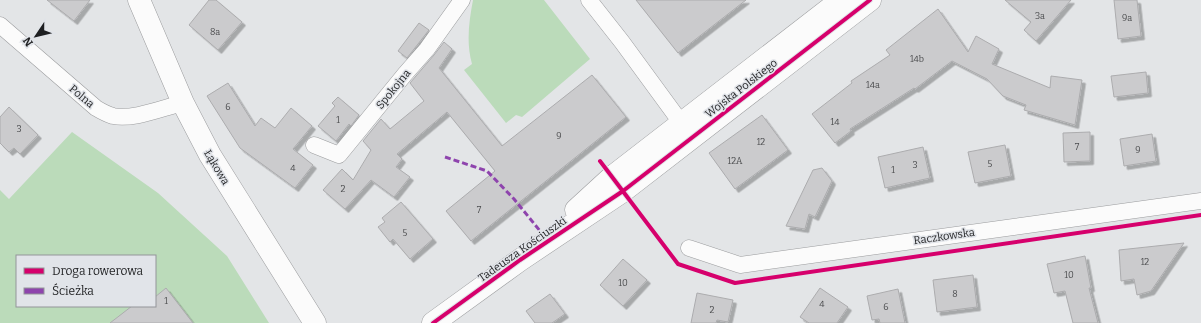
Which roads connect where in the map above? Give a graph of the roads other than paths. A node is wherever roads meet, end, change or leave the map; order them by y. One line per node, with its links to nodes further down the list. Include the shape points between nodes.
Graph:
1 (139, 0): 7 (street, Łąkowa)
2 (462, 0): 9 (street, Spokojna, via 427,49 339,155)
3 (589, 0): 8 (street)
4 (840, 0): 8 (street, Wojska Polskiego)
5 (870, 0): 10 (street, Wojska Polskiego)
6 (0, 25): 7 (street, Polna, via 96,108 112,116 137,115)
7 (183, 103): 14 (street, Łąkowa, via 210,155)
8 (682, 124): 13 (street, Wojska Polskiego, via 604,183)
9 (314, 145)
10 (623, 191): 13 (street, Tadeusza Kościuszki)
11 (1201, 201): 12 (street, Raczkowska, via 740,265)
12 (689, 248)
13 (520, 260): 15 (street, Tadeusza Kościuszki)
14 (315, 323)
15 (433, 323)

